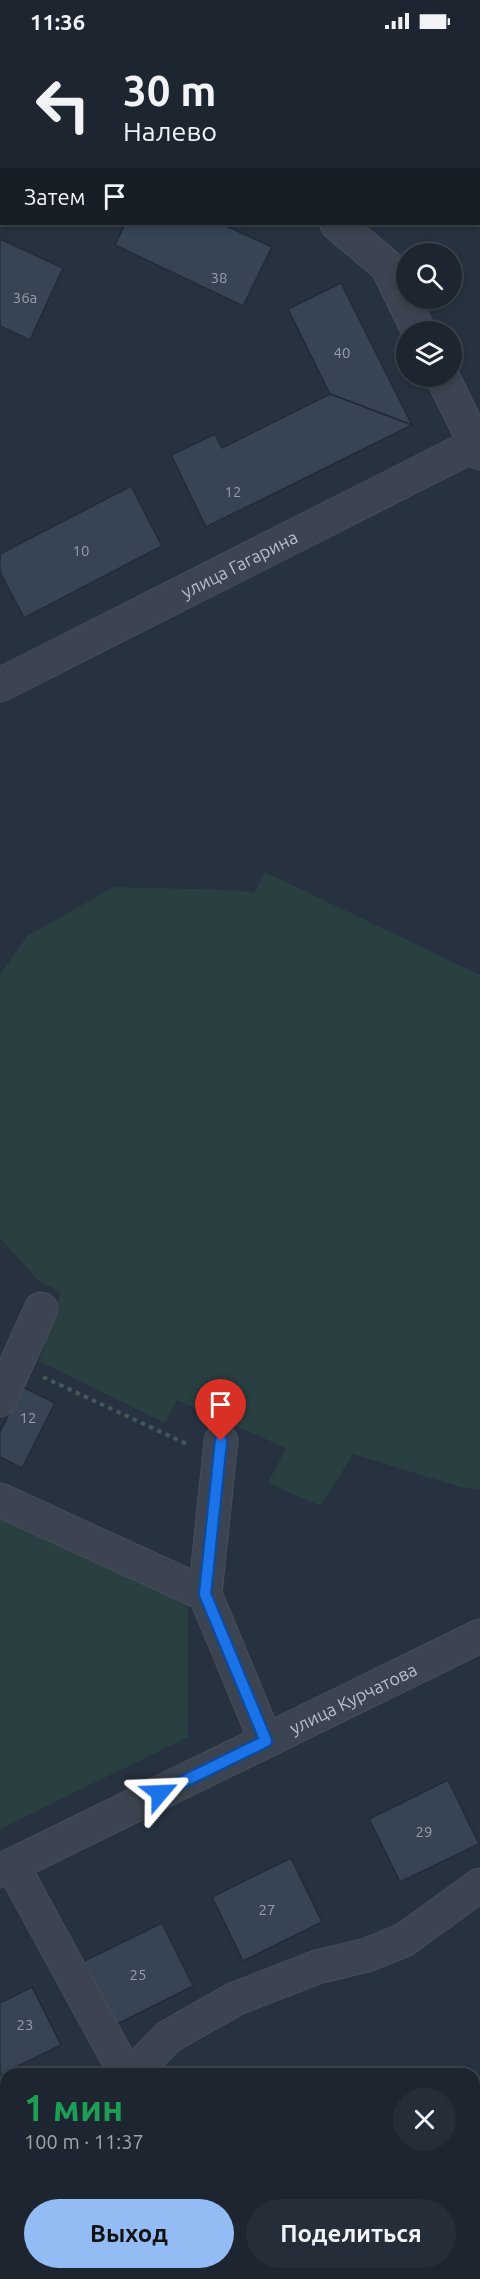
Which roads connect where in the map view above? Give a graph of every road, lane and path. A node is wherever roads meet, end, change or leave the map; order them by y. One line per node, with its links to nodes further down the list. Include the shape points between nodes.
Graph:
1 (338, 225): 2 (street, via 387,266)
2 (414, 321)
3 (448, 387): 4 (street)
4 (478, 446): 5 (street, улица Гагарина)
5 (0, 685)
6 (41, 1309): 7 (street)
7 (16, 1365): 8 (street); 9 (path)
8 (0, 1400)
9 (220, 1450): 11 (street)
10 (0, 1500): 11 (street)
11 (205, 1594): 13 (street)
12 (480, 1636): 13 (street, улица Курчатова)
13 (266, 1741): 14 (street, улица Курчатова)
14 (6, 1868): 16 (street)
15 (480, 1885): 17 (street, via 404,1940 367,1955 317,1967 235,1999 168,2037)
16 (123, 2068)
17 (138, 2068)

